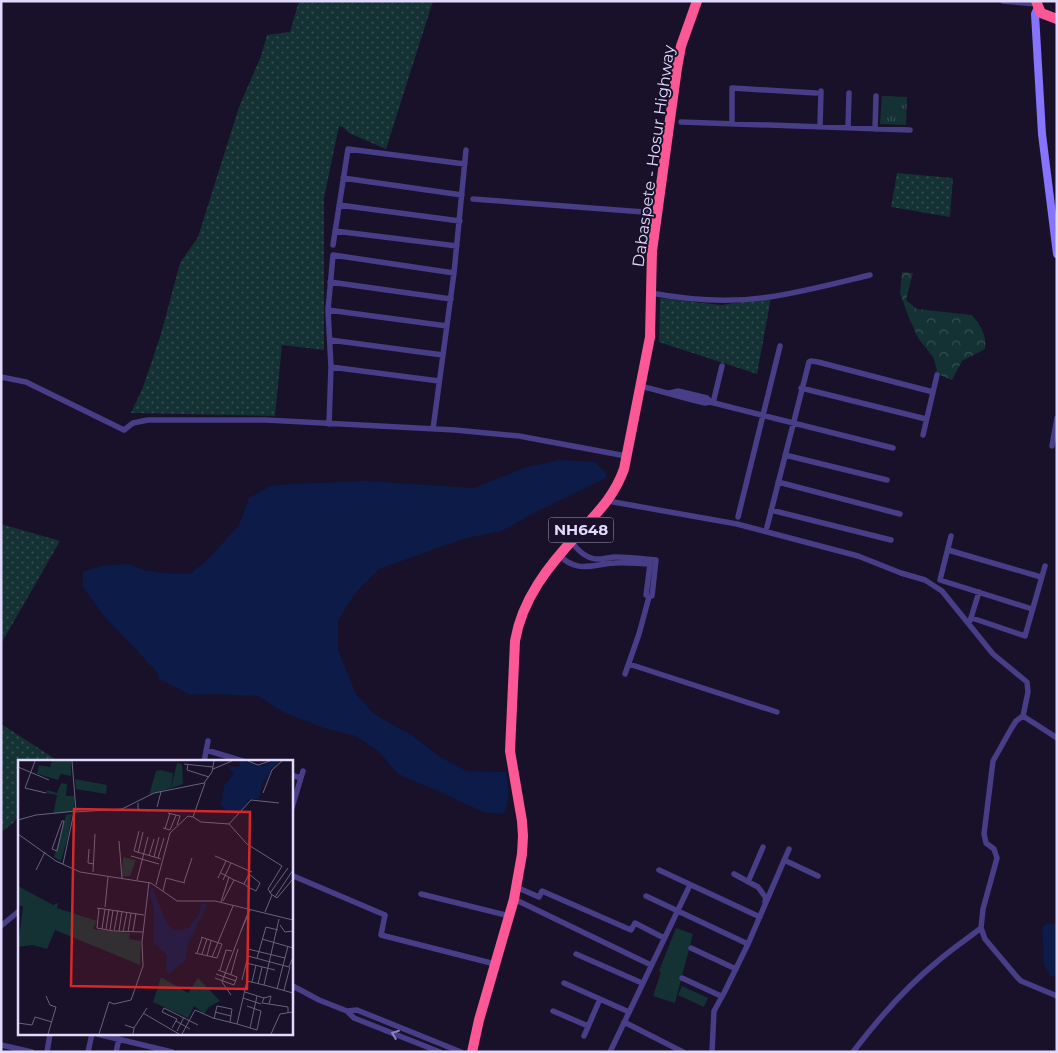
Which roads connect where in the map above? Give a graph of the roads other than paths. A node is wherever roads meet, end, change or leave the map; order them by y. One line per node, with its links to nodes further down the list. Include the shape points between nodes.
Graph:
1 (697, 1): 19 (highway, Dabaspete - Hosur Highway / NH648, via 681,46)
2 (1003, 1): 3 (street)
3 (1037, 4): 4 (highway, via 1045,15); 24 (street, via 1042,134)
4 (1057, 19)
5 (849, 93): 10 (street)
6 (876, 96): 11 (street)
7 (681, 122): 8 (street)
8 (732, 124): 9 (street); 9 (street, via 732,88 819,92)
9 (820, 127): 10 (street)
10 (848, 128): 11 (street)
11 (875, 128): 12 (street)
12 (910, 130)
13 (466, 150): 14 (street)
14 (465, 164): 15 (street, via 348,149); 16 (street)
15 (343, 178): 16 (street); 18 (street)
16 (462, 195): 20 (street)
17 (472, 199): 19 (street)
18 (339, 205): 20 (street); 21 (street)
19 (657, 213): 28 (highway, Dabaspete - Hosur Highway / NH648)
20 (460, 220): 23 (street)
21 (335, 231): 22 (street); 23 (street)
22 (333, 245)
23 (457, 246): 25 (street)
24 (1057, 254)
25 (454, 272): 27 (street, via 333,255); 29 (street)
26 (870, 275): 28 (street, via 770,297 746,299 712,300)
27 (330, 282): 29 (street); 30 (street)
28 (651, 293): 40 (highway, Dabaspete - Hosur Highway / NH648, via 650,337)
29 (450, 299): 31 (street)
30 (328, 310): 31 (street); 32 (street)
31 (447, 326): 34 (street)
32 (330, 340): 34 (street); 36 (street)
33 (780, 346): 44 (street)
34 (442, 355): 39 (street)
35 (722, 366): 43 (street)
36 (331, 367): 39 (street); 48 (street)
37 (937, 375): 42 (street)
38 (1, 378): 48 (street, via 26,382 124,430 133,423 148,420 266,420)
39 (439, 381): 49 (street)
40 (640, 386): 43 (street); 54 (highway, Dabaspete - Hosur Highway / NH648)
41 (801, 388): 42 (street, via 811,360); 46 (street); 47 (street)
42 (933, 392): 46 (street)
43 (712, 403): 44 (street)
44 (763, 416): 47 (street); 60 (street)
45 (1057, 418): 51 (street)
46 (926, 419): 50 (street)
47 (793, 423): 52 (street); 53 (street)
48 (329, 424): 49 (street)
49 (433, 429): 54 (street, via 519,436)
50 (923, 435)
51 (1052, 446)
52 (893, 448)
53 (784, 455): 55 (street); 56 (street)
54 (626, 456): 57 (highway, Dabaspete - Hosur Highway / NH648, via 618,486)
55 (887, 480)
56 (778, 482): 58 (street); 59 (street)
57 (608, 501): 64 (highway, Dabaspete - Hosur Highway / NH648); 72 (street, via 736,524 858,556 925,580 942,591)
58 (771, 510): 61 (street); 63 (street)
59 (900, 514)
60 (738, 517)
61 (767, 527)
62 (951, 536): 65 (street)
63 (891, 540)
64 (571, 541): 66 (highway, Dabaspete - Hosur Highway / NH648); 70 (street, via 578,550 593,559 656,560 652,596)
65 (948, 550): 68 (street); 69 (street, via 940,580)
66 (559, 555): 70 (street, via 566,563 576,566 650,564 646,595); 95 (highway, Dabaspete - Hosur Highway / NH648, via 532,592 515,641 510,750 523,836)
67 (1045, 566): 68 (street)
68 (1041, 577): 71 (street)
69 (979, 592): 71 (street); 72 (street)
70 (649, 597): 73 (street)
71 (1032, 609): 72 (street, via 1025,636)
72 (970, 621): 76 (street, via 993,654 1027,682)
73 (628, 664): 74 (street); 75 (street)
74 (625, 674)
75 (777, 712)
76 (1023, 716): 77 (street); 105 (street, via 1016,721 993,761 984,834 986,843 994,849 997,858)
77 (1057, 738)
78 (208, 741): 79 (street)
79 (206, 750): 80 (street); 81 (street)
80 (204, 760)
81 (239, 760)
82 (303, 771): 84 (street)
83 (292, 775): 84 (street)
84 (301, 778): 85 (street)
85 (292, 808)
86 (763, 847): 93 (street)
87 (789, 849): 88 (street)
88 (784, 860): 92 (street); 99 (street)
89 (659, 870): 94 (street)
90 (734, 874): 93 (street)
91 (292, 875): 110 (street, via 385,914 381,935)
92 (818, 876)
93 (748, 882): 99 (street, via 758,887 766,898)
94 (690, 885): 101 (street); 103 (street)
95 (516, 887): 98 (highway, Dabaspete - Hosur Highway / NH648); 106 (street, via 539,897 542,891 631,930 635,923)
96 (421, 894): 102 (street)
97 (646, 896): 101 (street)
98 (514, 898): 102 (highway, Dabaspete - Hosur Highway / NH648); 111 (street)
99 (765, 906): 103 (street)
100 (18, 912): 104 (street)
101 (676, 912): 106 (street); 107 (street)
102 (510, 916): 110 (highway, Dabaspete - Hosur Highway / NH648)
103 (760, 917): 107 (street)
104 (1, 926)
105 (981, 928): 118 (street, via 1017,977); 143 (street, via 918,978)
106 (664, 938): 111 (street)
107 (748, 944): 112 (street)
108 (691, 948): 112 (street)
109 (576, 954): 115 (street)
110 (495, 964): 139 (highway, Dabaspete - Hosur Highway / NH648)
111 (651, 965): 115 (street)
112 (736, 969): 117 (street)
113 (682, 978): 117 (street)
114 (564, 983): 119 (street)
115 (642, 984): 122 (street)
116 (292, 985): 120 (street)
117 (722, 996): 142 (street, via 714,1011)
118 (1057, 996)
119 (600, 999): 122 (street); 124 (street)
120 (347, 1011): 137 (street, one-way to 120, via 354,1018); 138 (street, via 357,1010)
121 (553, 1011): 124 (street)
122 (629, 1012): 123 (street)
123 (624, 1022): 140 (street); 141 (street)
124 (588, 1026): 128 (street)
125 (50, 1036): 133 (street)
126 (92, 1036): 134 (street)
127 (106, 1036): 129 (street)
128 (584, 1036)
129 (119, 1039): 131 (street); 135 (street)
130 (1, 1045): 132 (street)
131 (156, 1050): 136 (street)
132 (32, 1052)
133 (47, 1052)
134 (88, 1052)
135 (116, 1052)
136 (172, 1052)
137 (440, 1052)
138 (461, 1052)
139 (472, 1052)
140 (610, 1052)
141 (683, 1052)
142 (712, 1052)
143 (854, 1052)

